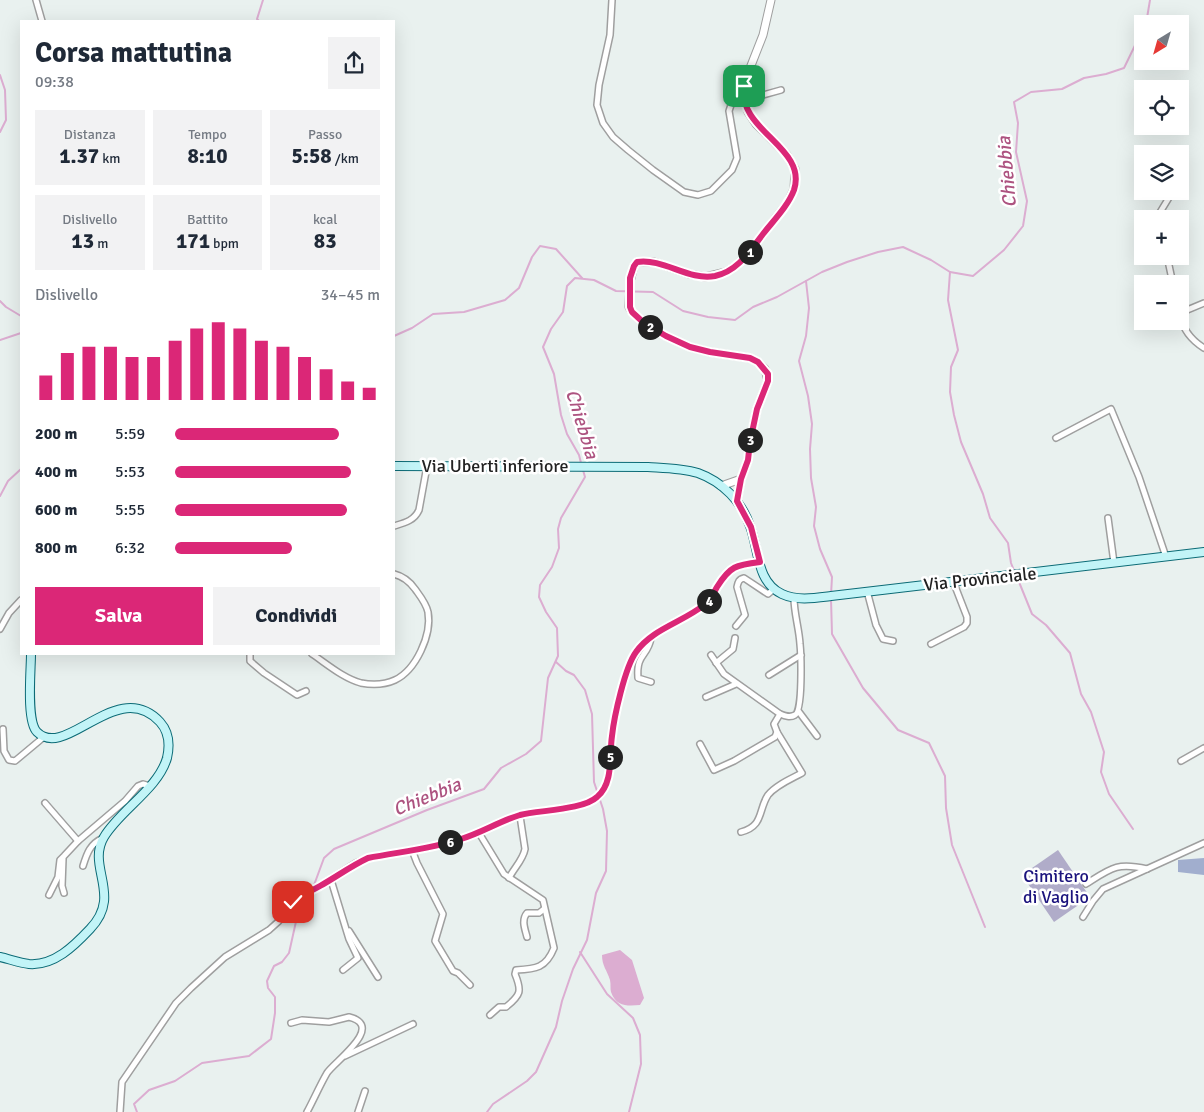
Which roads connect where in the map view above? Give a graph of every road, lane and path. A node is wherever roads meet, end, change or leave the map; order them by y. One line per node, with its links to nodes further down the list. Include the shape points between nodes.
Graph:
1 (36, 0): 4 (street)
2 (612, 0): 5 (street, via 610,35 598,85 597,105 603,123 628,150 684,192 698,195 711,191 732,170 737,158 729,111)
3 (771, 0): 5 (street, via 763,35)
4 (42, 20)
5 (743, 86): 7 (street)
6 (781, 90): 7 (street)
7 (745, 100): 15 (street, via 756,124 787,155 795,169 794,189 788,202 738,265 705,277 654,262 637,262 629,298 632,312 666,336 690,347 750,358 765,369 768,381 757,409 748,460)
8 (1204, 303): 9 (street)
9 (1189, 310)
10 (1185, 330): 11 (street)
11 (1204, 348)
12 (1056, 438): 21 (street, via 1112,408)
13 (395, 466): 14 (main road, Via Uberti inferiore)
14 (427, 466): 16 (main road, Via Uberti inferiore, via 648,467 698,473); 19 (street, via 419,510 409,522)
15 (741, 479): 16 (street); 17 (street)
16 (721, 486): 17 (main road, Via Uberti inferiore)
17 (737, 501): 22 (main road, Via Uberti inferiore, via 751,527)
18 (1108, 518): 23 (street)
19 (395, 526)
20 (1204, 552): 21 (main road, Via Provinciale)
21 (1166, 557): 23 (main road, Via Provinciale)
22 (760, 562): 26 (main road, Via Uberti inferiore); 32 (street, via 728,570 713,597 704,605)
23 (1114, 563): 25 (main road, Via Provinciale)
24 (395, 575): 38 (street, via 410,583 428,611 425,643 406,672 395,680 378,685 360,682)
25 (953, 582): 27 (main road, Via Provinciale); 35 (street, via 967,623)
26 (774, 589): 28 (main road); 30 (street, via 768,594 748,579 741,579 737,586 744,615)
27 (867, 591): 28 (main road, Via Provinciale); 34 (street, via 883,639)
28 (794, 598): 40 (street)
29 (20, 601): 31 (street)
30 (736, 626)
31 (0, 628)
32 (651, 638): 43 (street, via 650,646 639,659 637,667 638,678); 58 (street, via 636,652 625,677 612,734 606,787 586,803)
33 (735, 638): 41 (street, via 733,648)
34 (893, 641)
35 (931, 644)
36 (31, 655): 51 (main road, via 32,720 37,732)
37 (250, 655): 45 (street, via 250,661 264,673 297,695)
38 (314, 655)
39 (711, 655): 41 (street)
40 (801, 655): 42 (street); 47 (street)
41 (716, 663): 44 (street)
42 (769, 675)
43 (651, 682)
44 (736, 684): 46 (street); 48 (street)
45 (306, 691)
46 (706, 697)
47 (799, 712): 48 (street, via 795,716); 52 (street)
48 (780, 714): 50 (street, via 774,724)
49 (3, 729): 51 (street, via 4,751 9,760 15,761)
50 (777, 732): 53 (street, via 775,737 753,751 714,770); 59 (street, via 802,773 769,794 756,824)
51 (45, 736): 56 (main road, via 62,736 119,709 146,710 164,726 169,739 166,760)
52 (817, 736)
53 (700, 744)
54 (1204, 748): 55 (street)
55 (1181, 761)
56 (150, 786): 61 (main road); 62 (street, via 138,786)
57 (45, 804): 62 (street)
58 (520, 816): 60 (street); 68 (street, via 525,849)
59 (741, 832)
60 (479, 833): 64 (street); 68 (street)
61 (103, 838): 66 (street, via 89,849); 77 (main road, via 99,855 104,898 99,918 67,951 51,961 29,964)
62 (78, 841): 65 (street)
63 (1204, 843): 67 (street)
64 (412, 850): 69 (street, via 368,858); 80 (street, via 443,914 435,941 453,971)
65 (64, 856): 71 (street); 72 (street)
66 (83, 866)
67 (1148, 869): 70 (street, via 1132,865 1112,867); 74 (street, via 1103,889)
68 (509, 878): 73 (street, via 543,900)
69 (331, 880): 75 (street); 86 (street, via 293,902 269,930 225,957 176,1003 122,1082)
70 (1086, 884)
71 (64, 893)
72 (49, 895)
73 (544, 909): 76 (street, via 525,915); 81 (street, via 554,948 552,954 540,968 516,970 519,994 506,1007 499,1007)
74 (1083, 917)
75 (346, 927): 78 (street, via 358,958); 79 (street)
76 (527, 937)
77 (0, 957)
78 (343, 970)
79 (378, 977)
80 (470, 985)
81 (490, 1015)
82 (291, 1023): 84 (street, via 353,1018 362,1031 360,1039)
83 (413, 1024): 84 (street)
84 (340, 1059): 87 (street, via 328,1072)
85 (365, 1090): 88 (street)
86 (120, 1112)
87 (307, 1112)
88 (358, 1112)

